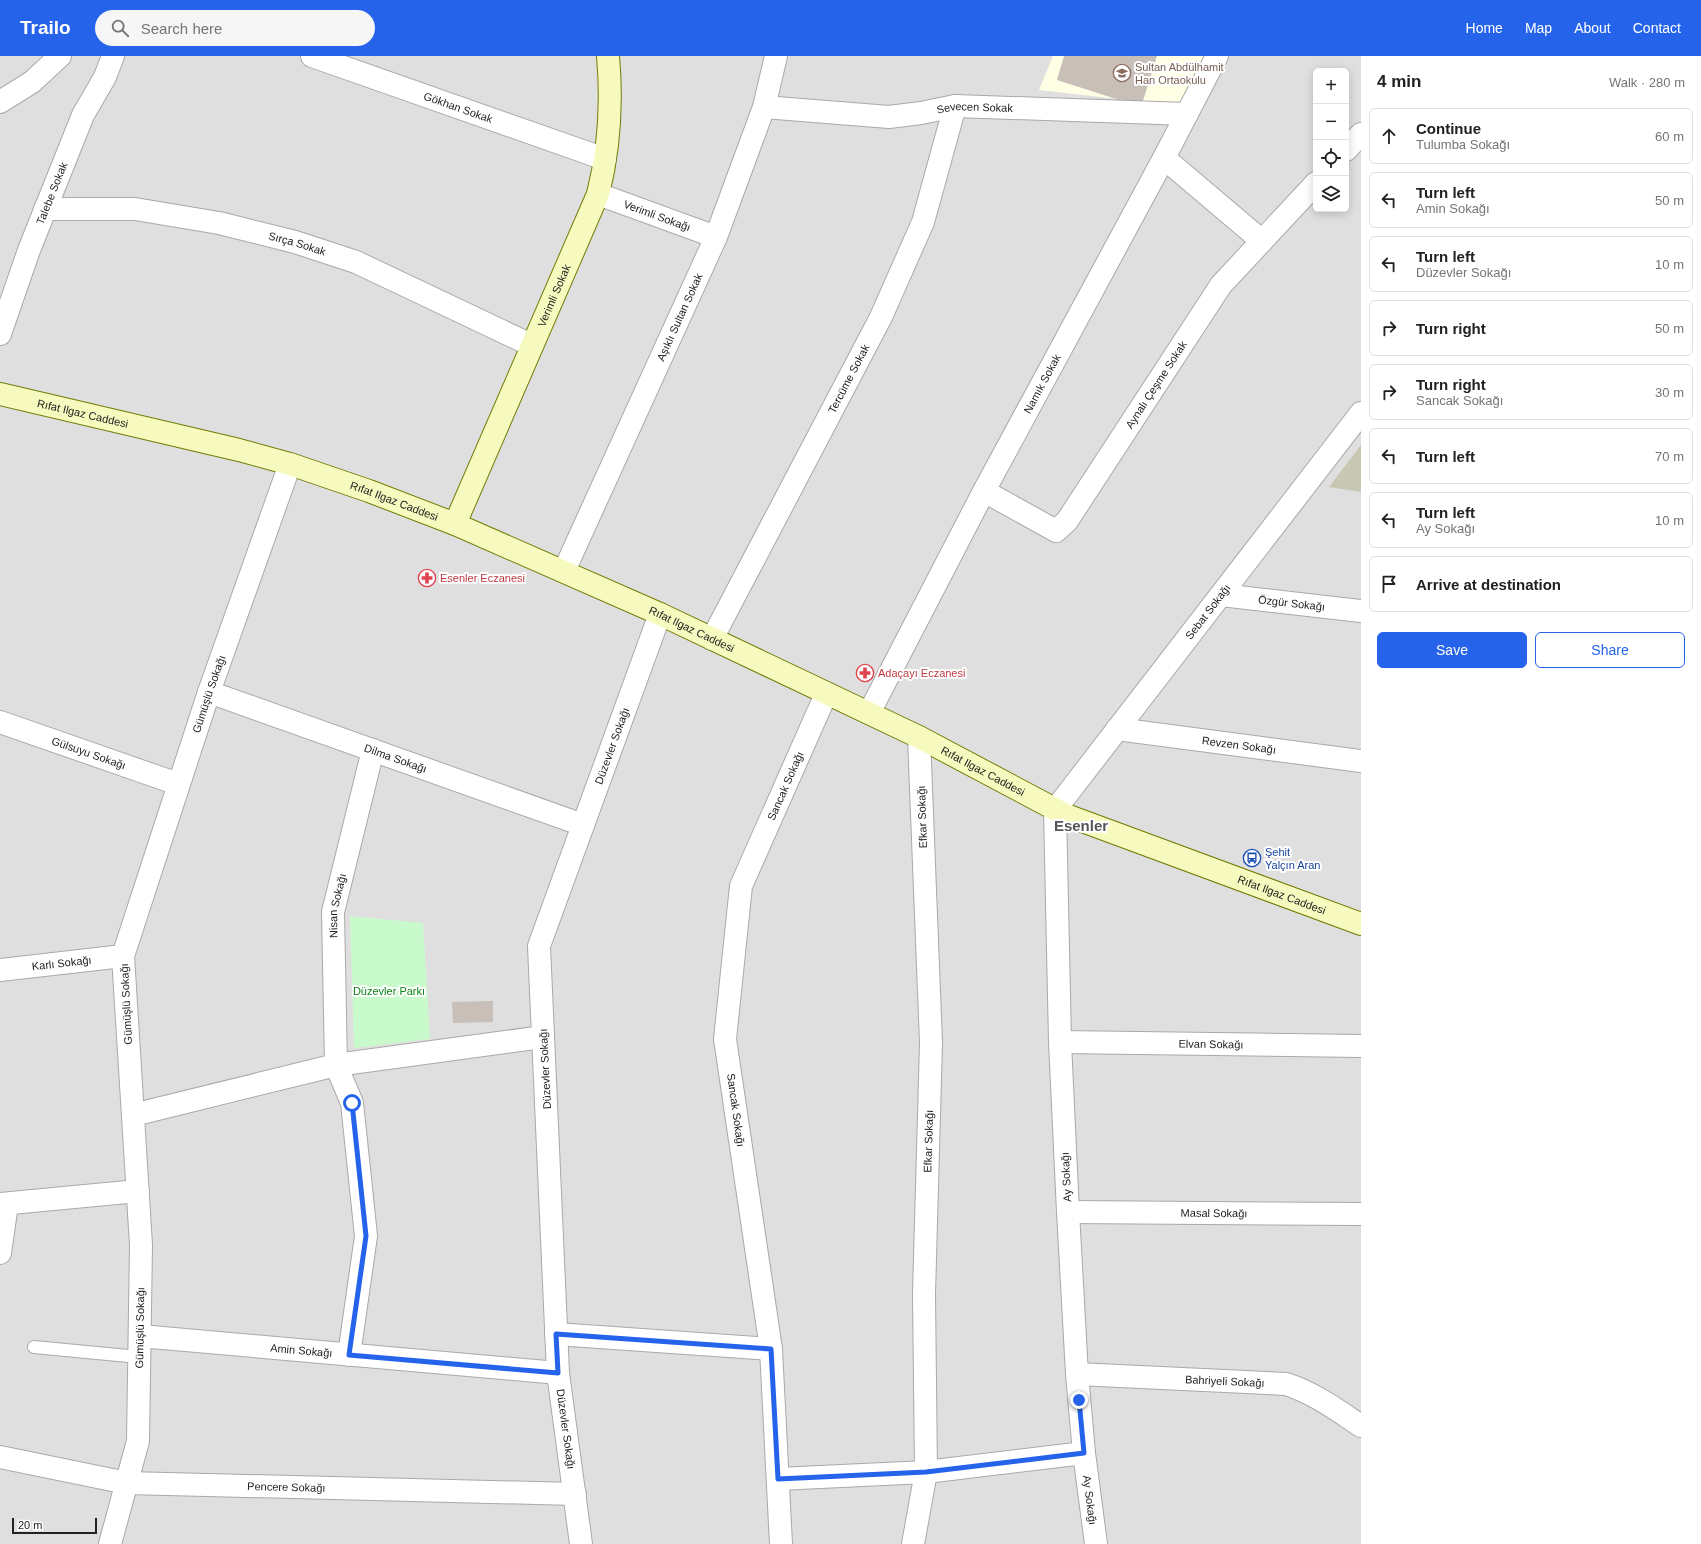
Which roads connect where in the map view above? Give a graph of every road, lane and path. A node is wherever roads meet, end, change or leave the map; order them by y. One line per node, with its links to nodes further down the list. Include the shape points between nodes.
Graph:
1 (60, 56): 7 (street, via 32,82)
2 (113, 56): 17 (street, Talebe Sokak, via 105,77 82,115)
3 (312, 56): 14 (street, Gökhan Sokak)
4 (608, 56): 14 (street, Verimli Sokak, via 609,110)
5 (776, 56): 9 (street, Aşıklı Sultan Sokak)
6 (1217, 56): 10 (street, Namık Sokak)
7 (0, 102)
8 (955, 106): 9 (street, Sevecen Sokak, via 889,117); 10 (street, Sevecen Sokak); 31 (street, Tercüme Sokak, via 923,222 881,317)
9 (764, 107): 18 (street, Aşıklı Sultan Sokak)
10 (1187, 114): 13 (street, Namık Sokak)
11 (1361, 134): 12 (street)
12 (1349, 147)
13 (1164, 158): 19 (street); 25 (street, Namık Sokak)
14 (605, 159): 16 (street, Verimli Sokak)
15 (1313, 185): 19 (street, Aynalı Çeşme Sokak)
16 (598, 194): 18 (street, Verimli Sokağı); 21 (street, Verimli Sokak)
17 (45, 209): 20 (street, Talebe Sokak); 21 (street, Sırça Sokak, via 135,209 219,223 295,242 356,262)
18 (716, 238): 27 (street, Aşıklı Sultan Sokak)
19 (1262, 241): 25 (street, Aynalı Çeşme Sokak, via 1221,285 1066,522 1056,531)
20 (0, 334)
21 (531, 345): 26 (street, Verimli Sokak)
22 (0, 394): 24 (street, Rıfat Ilgaz Caddesi)
23 (1361, 413): 28 (street, Sebat Sokağı)
24 (290, 464): 26 (street, Rıfat Ilgaz Caddesi); 32 (street, Gümüşlü Sokağı)
25 (984, 491): 34 (street, Namık Sokak)
26 (455, 524): 27 (street, Rıfat Ilgaz Caddesi)
27 (564, 571): 30 (street, Rıfat Ilgaz Caddesi)
28 (1221, 595): 29 (street, Özgür Sokağı); 36 (street, Sebat Sokağı)
29 (1361, 611)
30 (660, 614): 31 (street, Rıfat Ilgaz Caddesi); 42 (street, Düzevler Sokağı)
31 (712, 639): 33 (street, Rıfat Ilgaz Caddesi)
32 (208, 692): 38 (street, Dilma Sokağı); 40 (street, Gümüşlü Sokağı)
33 (826, 694): 34 (street, Rıfat Ilgaz Caddesi); 59 (street, Sancak Sokağı, via 741,886 725,1039)
34 (869, 713): 37 (street, Rıfat Ilgaz Caddesi)
35 (0, 722): 40 (street, Gülsuyu Sokağı)
36 (1117, 729): 39 (street, Revzen Sokağı); 41 (street, Sebat Sokağı)
37 (919, 737): 41 (street, Rıfat Ilgaz Caddesi); 66 (street, Efkar Sokağı, via 931,1043 924,1294)
38 (373, 750): 42 (street, Dilma Sokağı); 49 (street, Nisan Sokağı, via 333,912)
39 (1361, 762)
40 (178, 784): 44 (street, Gümüşlü Sokağı)
41 (1055, 810): 43 (street, Rıfat Ilgaz Caddesi); 47 (street, Ay Sokağı)
42 (583, 825): 46 (street, Düzevler Sokağı, via 539,946)
43 (1360, 923)
44 (123, 956): 45 (street, Karlı Sokağı); 50 (street, Gümüşlü Sokağı)
45 (0, 970)
46 (543, 1037): 49 (street); 56 (street, Düzevler Sokağı)
47 (1060, 1042): 48 (street, Elvan Sokağı); 53 (street, Ay Sokağı)
48 (1361, 1046)
49 (336, 1065): 50 (street); 60 (street, via 352,1103 366,1236)
50 (133, 1115): 51 (street, Gümüşlü Sokağı)
51 (138, 1191): 52 (street); 58 (street, Gümüşlü Sokağı, via 141,1245)
52 (3, 1204): 55 (street)
53 (1068, 1212): 54 (street, Masal Sokağı); 62 (street, Ay Sokağı)
54 (1361, 1214)
55 (0, 1253)
56 (556, 1334): 59 (street); 61 (street, Düzevler Sokağı)
57 (34, 1347): 58 (lane)
58 (139, 1347): 60 (street, Amin Sokağı); 68 (street, Gümüşlü Sokağı, via 138,1441)
59 (771, 1349): 67 (street, Sancak Sokağı)
60 (349, 1355): 61 (street, Amin Sokağı)
61 (558, 1373): 69 (street, Düzevler Sokağı)
62 (1077, 1374): 63 (street, Bahriyeli Sokağı, via 1286,1384 1302,1389); 64 (street, Ay Sokağı)
63 (1361, 1426)
64 (1084, 1453): 66 (street); 74 (street, Ay Sokağı)
65 (0, 1458): 68 (street, Pencere Sokağı)
66 (926, 1472): 67 (street); 73 (street, Efkar Sokağı)
67 (778, 1479): 72 (street, Sancak Sokağı)
68 (127, 1483): 69 (street, Pencere Sokağı); 70 (street, Gümüşlü Sokağı)
69 (575, 1494): 71 (street, Düzevler Sokağı)
70 (110, 1544)
71 (581, 1544)
72 (781, 1544)
73 (912, 1544)
74 (1096, 1544)

